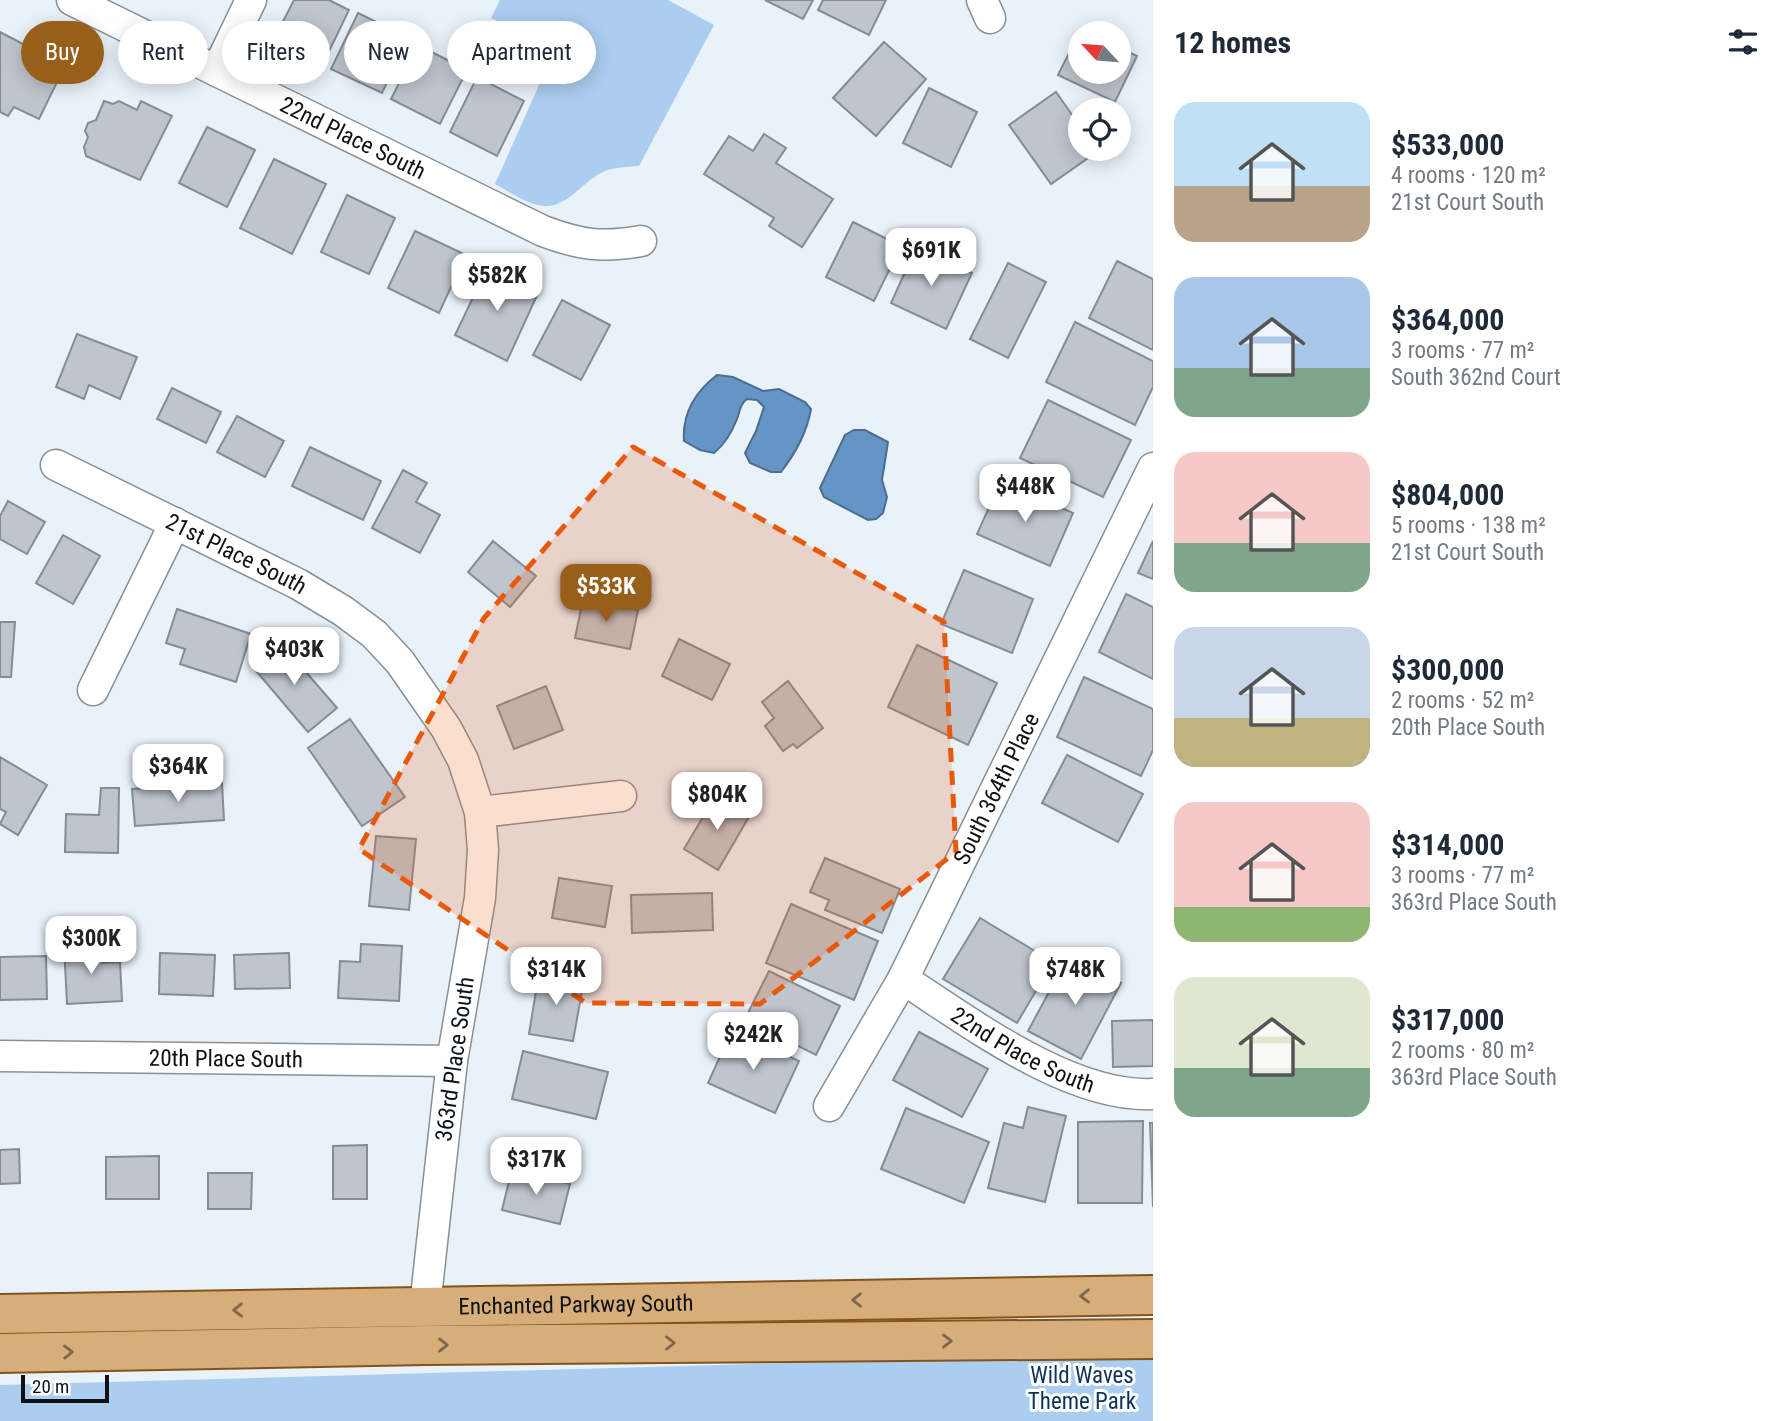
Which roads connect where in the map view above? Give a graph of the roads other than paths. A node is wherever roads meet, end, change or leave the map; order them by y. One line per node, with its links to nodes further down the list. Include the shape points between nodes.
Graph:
1 (72, 0): 3 (street, 22nd Place South)
2 (251, 0): 3 (street)
3 (217, 71): 4 (street, 22nd Place South, via 542,231 594,246)
4 (642, 241)
5 (57, 465): 7 (street, 21st Place South)
6 (1153, 468): 11 (street, South 364th Place)
7 (175, 523): 8 (street); 10 (street, 21st Place South, via 298,584 374,634 446,728 463,760)
8 (93, 690)
9 (621, 796): 10 (street)
10 (480, 812): 13 (street, 363rd Place South, via 480,898)
11 (904, 979): 14 (street, 22nd Place South, via 993,1037 1050,1067 1108,1091); 15 (street, South 364th Place)
12 (0, 1056): 13 (street, 20th Place South)
13 (452, 1061): 17 (street, 363rd Place South)
14 (1153, 1094)
15 (829, 1106)
16 (1153, 1295): 17 (main road, Enchanted Parkway South, one-way to 17)
17 (425, 1306): 18 (main road, Enchanted Parkway South, one-way to 18); 20 (main road, via 411,1325 385,1331 258,1333)
18 (0, 1314)
19 (1153, 1339): 20 (main road, Enchanted Parkway South, one-way to 19)
20 (239, 1349): 21 (main road, Enchanted Parkway South, one-way to 20)
21 (0, 1353)

